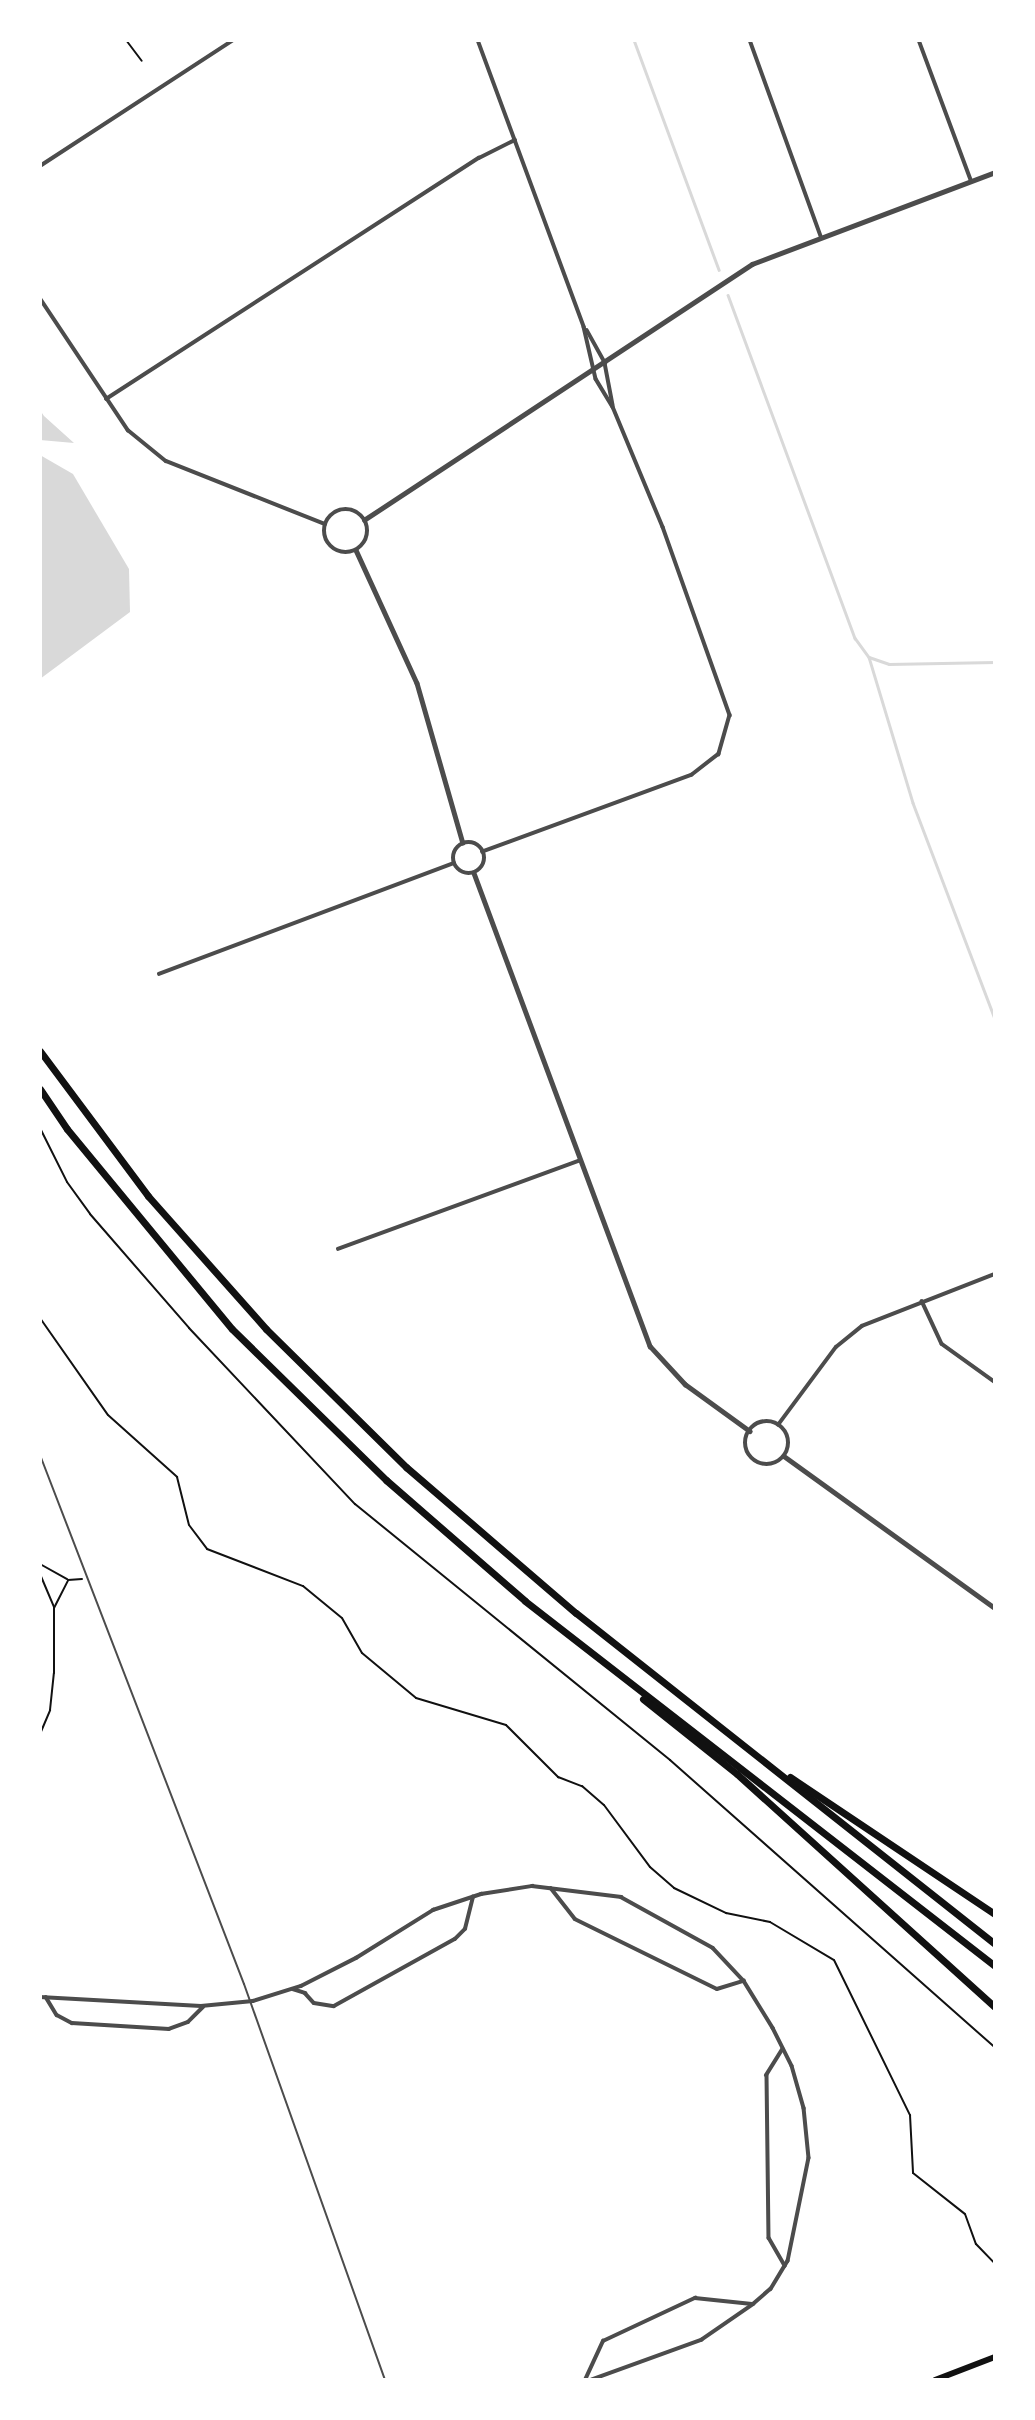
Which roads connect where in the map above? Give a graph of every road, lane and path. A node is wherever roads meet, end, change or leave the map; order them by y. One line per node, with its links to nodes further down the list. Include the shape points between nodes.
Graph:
1 (125, 40): 6 (path)
2 (233, 40): 8 (street)
3 (478, 40): 7 (street)
4 (750, 40): 11 (street)
5 (919, 40): 10 (street)
6 (142, 61)
7 (516, 141): 13 (street); 16 (street, via 478,158)
8 (40, 166)
9 (995, 172): 10 (street)
10 (971, 180): 11 (street)
11 (821, 236): 14 (street, via 741,270)
12 (40, 298): 16 (street)
13 (584, 327): 14 (street); 15 (street)
14 (605, 363): 15 (street); 17 (street)
15 (593, 370): 17 (street); 18 (street)
16 (106, 399): 19 (street, via 128,430 166,461)
17 (613, 407): 22 (street, via 725,694 730,728 719,754 692,775)
18 (364, 520): 19 (street, via 345,509 332,514); 20 (street, via 367,535)
19 (325, 524): 20 (street, via 325,538 333,549)
20 (356, 550): 21 (street, via 417,683)
21 (463, 843): 22 (street, via 477,845); 23 (street, via 454,853)
22 (483, 852): 24 (street, via 482,866)
23 (454, 863): 24 (street, via 464,873); 25 (street)
24 (474, 873): 29 (street)
25 (159, 974)
26 (41, 1052): 47 (highway, via 148,1196 265,1329 487,1539)
27 (40, 1089): 39 (highway, via 82,1149 232,1329)
28 (40, 1128): 59 (path, via 67,1182 90,1214 189,1328 355,1504 741,1821)
29 (579, 1161): 30 (street); 36 (street, via 650,1346 685,1384)
30 (338, 1249)
31 (995, 1274): 32 (street)
32 (922, 1301): 34 (street, via 942,1344); 35 (street, via 862,1326 835,1347)
33 (40, 1318): 61 (path, via 108,1415 177,1477 189,1525 207,1549 303,1586 342,1618 362,1653 416,1698 506,1725 558,1777 583,1786 604,1805 650,1867 674,1888 726,1913 770,1922 834,1960 910,2115 914,2174 965,2214 976,2245)
34 (995, 1382)
35 (778, 1425): 36 (street, via 760,1423); 38 (street, via 789,1441)
36 (750, 1431): 38 (street, via 745,1443 754,1461 767,1465)
37 (40, 1455): 42 (lane)
38 (784, 1456): 45 (street)
39 (471, 1556): 52 (highway); 58 (highway, via 737,1774)
40 (40, 1564): 43 (path)
41 (40, 1574): 44 (path)
42 (88, 1579): 43 (path); 56 (lane)
43 (68, 1580): 44 (path)
44 (54, 1608): 46 (path, via 50,1710)
45 (995, 1608)
46 (40, 1734)
47 (745, 1748): 50 (highway); 51 (highway)
48 (551, 1887): 49 (street); 53 (street, via 621,1897 713,1948); 53 (street, via 575,1919 717,1989)
49 (473, 1897): 54 (street, via 433,1910 356,1958); 54 (street, via 465,1929 455,1939 334,2006 314,2003 305,1993)
50 (995, 1914)
51 (995, 1944)
52 (995, 1966)
53 (744, 1981): 60 (street)
54 (291, 1989): 56 (street)
55 (43, 1997): 57 (street); 57 (street, via 57,2015 72,2023 169,2029 188,2022)
56 (249, 2002): 57 (street); 65 (lane)
57 (205, 2005)
58 (995, 2007)
59 (995, 2048)
60 (783, 2049): 62 (street, via 804,2108 810,2158); 62 (street, via 767,2075 769,2238)
61 (995, 2264)
62 (785, 2266): 63 (street)
63 (754, 2304): 66 (street, via 695,2298 603,2341); 67 (street, via 702,2340)
64 (995, 2357): 68 (highway)
65 (384, 2380)
66 (585, 2380)
67 (592, 2380)
68 (935, 2380)

